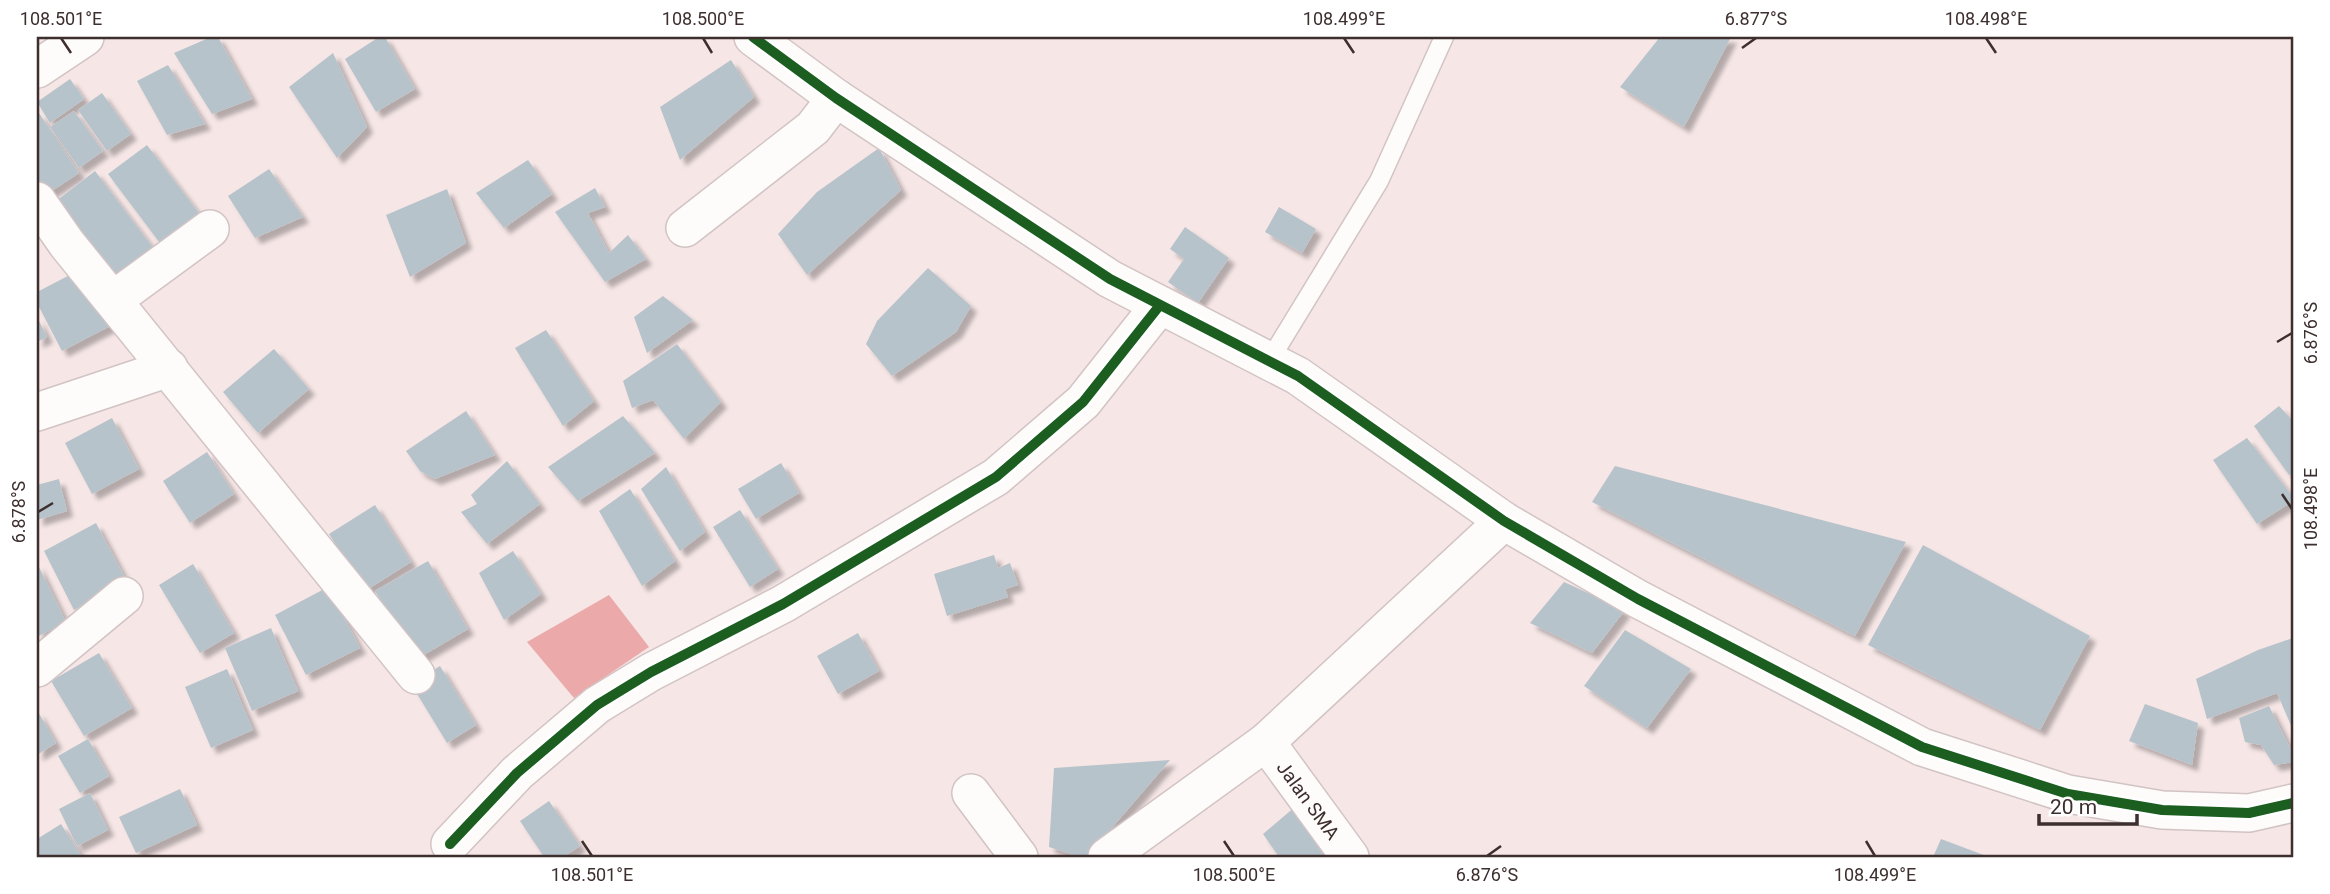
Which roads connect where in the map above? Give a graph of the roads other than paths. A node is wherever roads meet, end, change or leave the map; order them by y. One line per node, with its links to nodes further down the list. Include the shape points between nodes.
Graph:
1 (85, 37): 4 (street)
2 (753, 37): 5 (street)
3 (1444, 37): 11 (lane, via 1379,181)
4 (37, 69)
5 (836, 98): 7 (street, via 813,128); 10 (street, via 1110,279)
6 (37, 201): 9 (street)
7 (685, 228)
8 (210, 229): 9 (street)
9 (113, 300): 12 (street)
10 (1160, 305): 11 (street); 21 (street, via 1083,402 996,477 783,604 597,705 517,773)
11 (1269, 361): 14 (street, via 1298,376)
12 (169, 368): 13 (street); 17 (street)
13 (37, 411)
14 (1504, 521): 18 (street); 20 (street, via 1638,599 1922,747 2068,794 2162,810 2249,813)
15 (124, 596): 16 (street)
16 (37, 668)
17 (416, 675)
18 (1266, 742): 22 (street); 24 (street, Jalan SMA)
19 (971, 793): 23 (street)
20 (2293, 803)
21 (450, 844)
22 (1125, 852)
23 (1018, 857)
24 (1350, 857)

